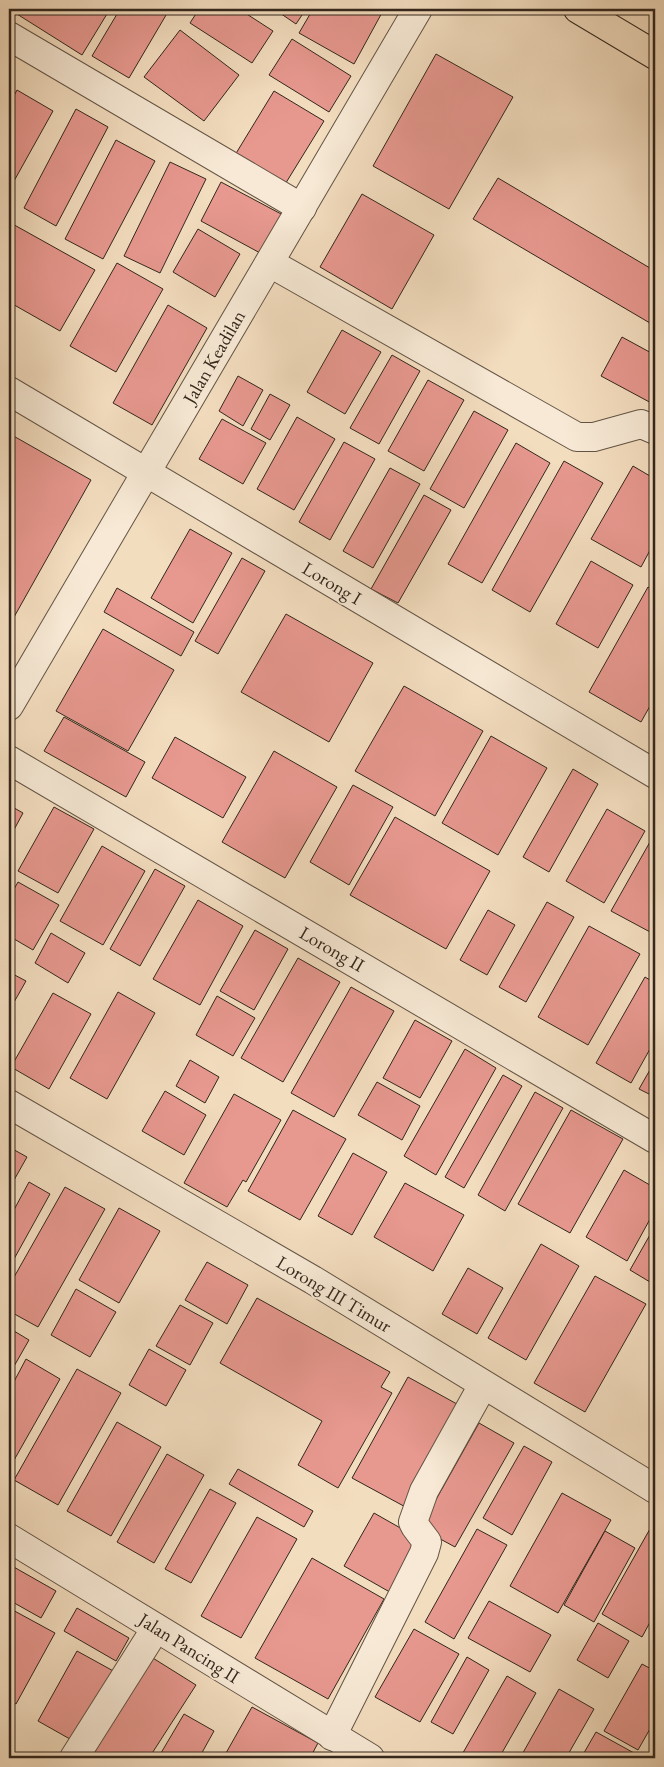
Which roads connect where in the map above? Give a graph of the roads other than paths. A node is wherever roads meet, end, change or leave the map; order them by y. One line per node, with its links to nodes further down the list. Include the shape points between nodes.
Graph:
1 (418, 9): 5 (street, Jalan Keadilan)
2 (578, 9): 4 (highway)
3 (9, 36): 5 (street)
4 (655, 55)
5 (302, 208): 6 (street, Jalan Keadilan)
6 (270, 262): 8 (street, via 576,437 594,437 641,424); 9 (street, Jalan Keadilan)
7 (9, 391): 9 (street, Lorong I)
8 (655, 430)
9 (146, 472): 10 (street, Jalan Keadilan); 12 (street, Lorong I)
10 (9, 706)
11 (9, 760): 14 (street, Lorong II)
12 (655, 774)
13 (9, 1104): 15 (street, Lorong III Timur, via 313,1280)
14 (655, 1139)
15 (484, 1385): 16 (street, Lorong III Timur); 19 (street, via 424,1491 413,1522 427,1542 424,1553)
16 (655, 1489)
17 (9, 1538): 18 (street, Jalan Pancing II)
18 (156, 1628): 19 (street, Jalan Pancing II); 20 (street)
19 (334, 1745): 21 (street, Jalan Pancing II)
20 (74, 1758)
21 (370, 1758)

